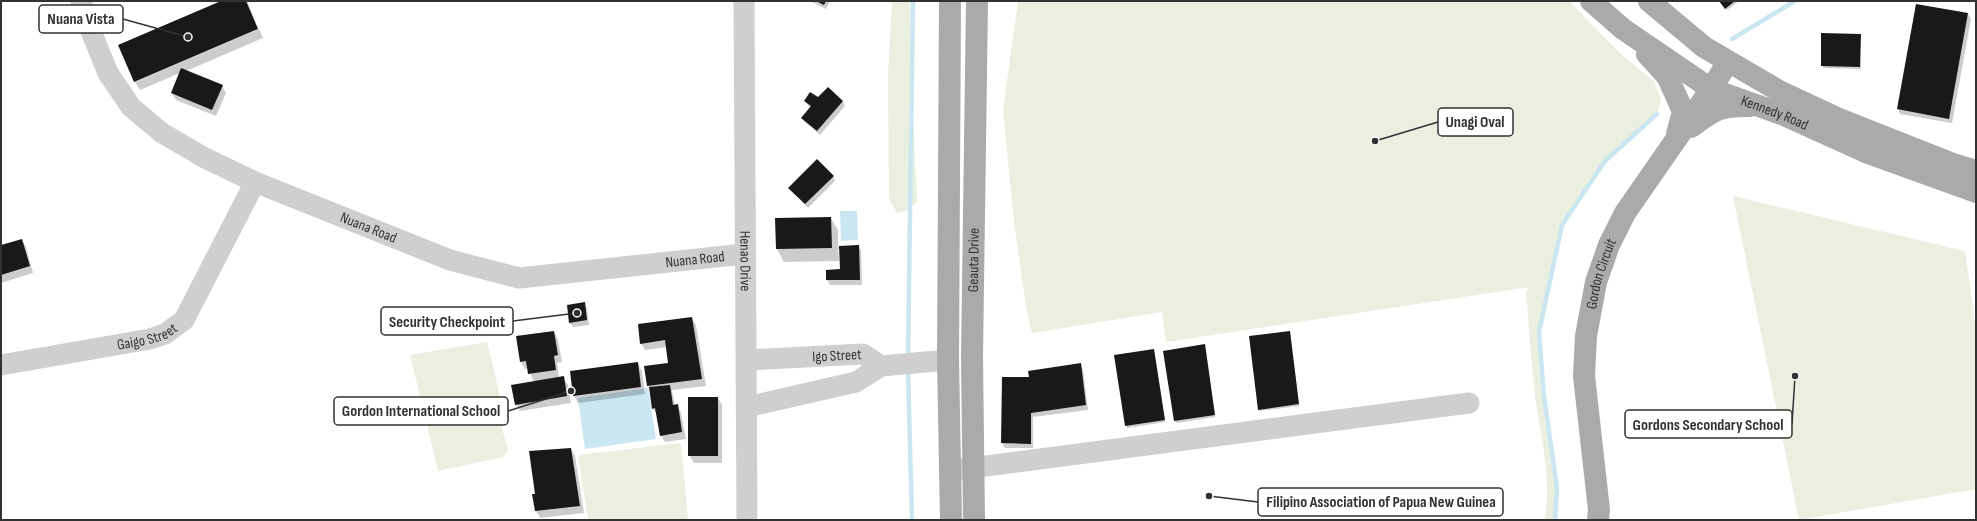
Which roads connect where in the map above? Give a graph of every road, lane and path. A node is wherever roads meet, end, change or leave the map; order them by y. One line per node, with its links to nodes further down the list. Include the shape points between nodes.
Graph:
1 (81, 1): 13 (street, Nuana Road, via 108,73 131,106 162,133 205,158)
2 (744, 1): 15 (street, Henao Drive)
3 (950, 1): 17 (main road, Geauta Drive)
4 (977, 1): 22 (main road, Geauta Drive, via 972,357)
5 (1591, 1): 7 (main road, Kennedy Road)
6 (1649, 1): 8 (main road, Kennedy Road, via 1704,47)
7 (1623, 29): 9 (main road, Kennedy Road); 11 (main road, via 1667,76 1682,112)
8 (1728, 62): 9 (main road, Gordon Circuit); 12 (main road, Kennedy Road, via 1779,91 1839,119)
9 (1711, 89): 10 (main road, Kennedy Road); 11 (main road, Gordon Circuit)
10 (1784, 115): 11 (main road, via 1759,106 1731,106 1715,110); 14 (main road, Kennedy Road, via 1868,153)
11 (1677, 137): 27 (main road, Gordon Circuit, via 1625,213 1609,245 1596,282 1588,325 1584,376)
12 (1976, 172)
13 (255, 182): 15 (street, Nuana Road, via 450,260 519,278); 18 (street, Gaigo Street, via 184,320 165,334 150,339)
14 (1976, 192)
15 (744, 254): 16 (street, Henao Drive)
16 (747, 360): 19 (street, Igo Street, via 863,354); 21 (street, Henao Drive)
17 (941, 360): 19 (street, Igo Street); 23 (main road, Geauta Drive)
18 (1, 364)
19 (881, 366): 21 (street, via 856,382)
20 (1470, 403): 22 (street, via 1234,428)
21 (747, 407): 24 (street, Henao Drive)
22 (974, 467): 23 (street); 26 (main road, Geauta Drive)
23 (951, 471): 25 (main road, Geauta Drive)
24 (747, 520)
25 (951, 520)
26 (974, 520)
27 (1598, 520)

